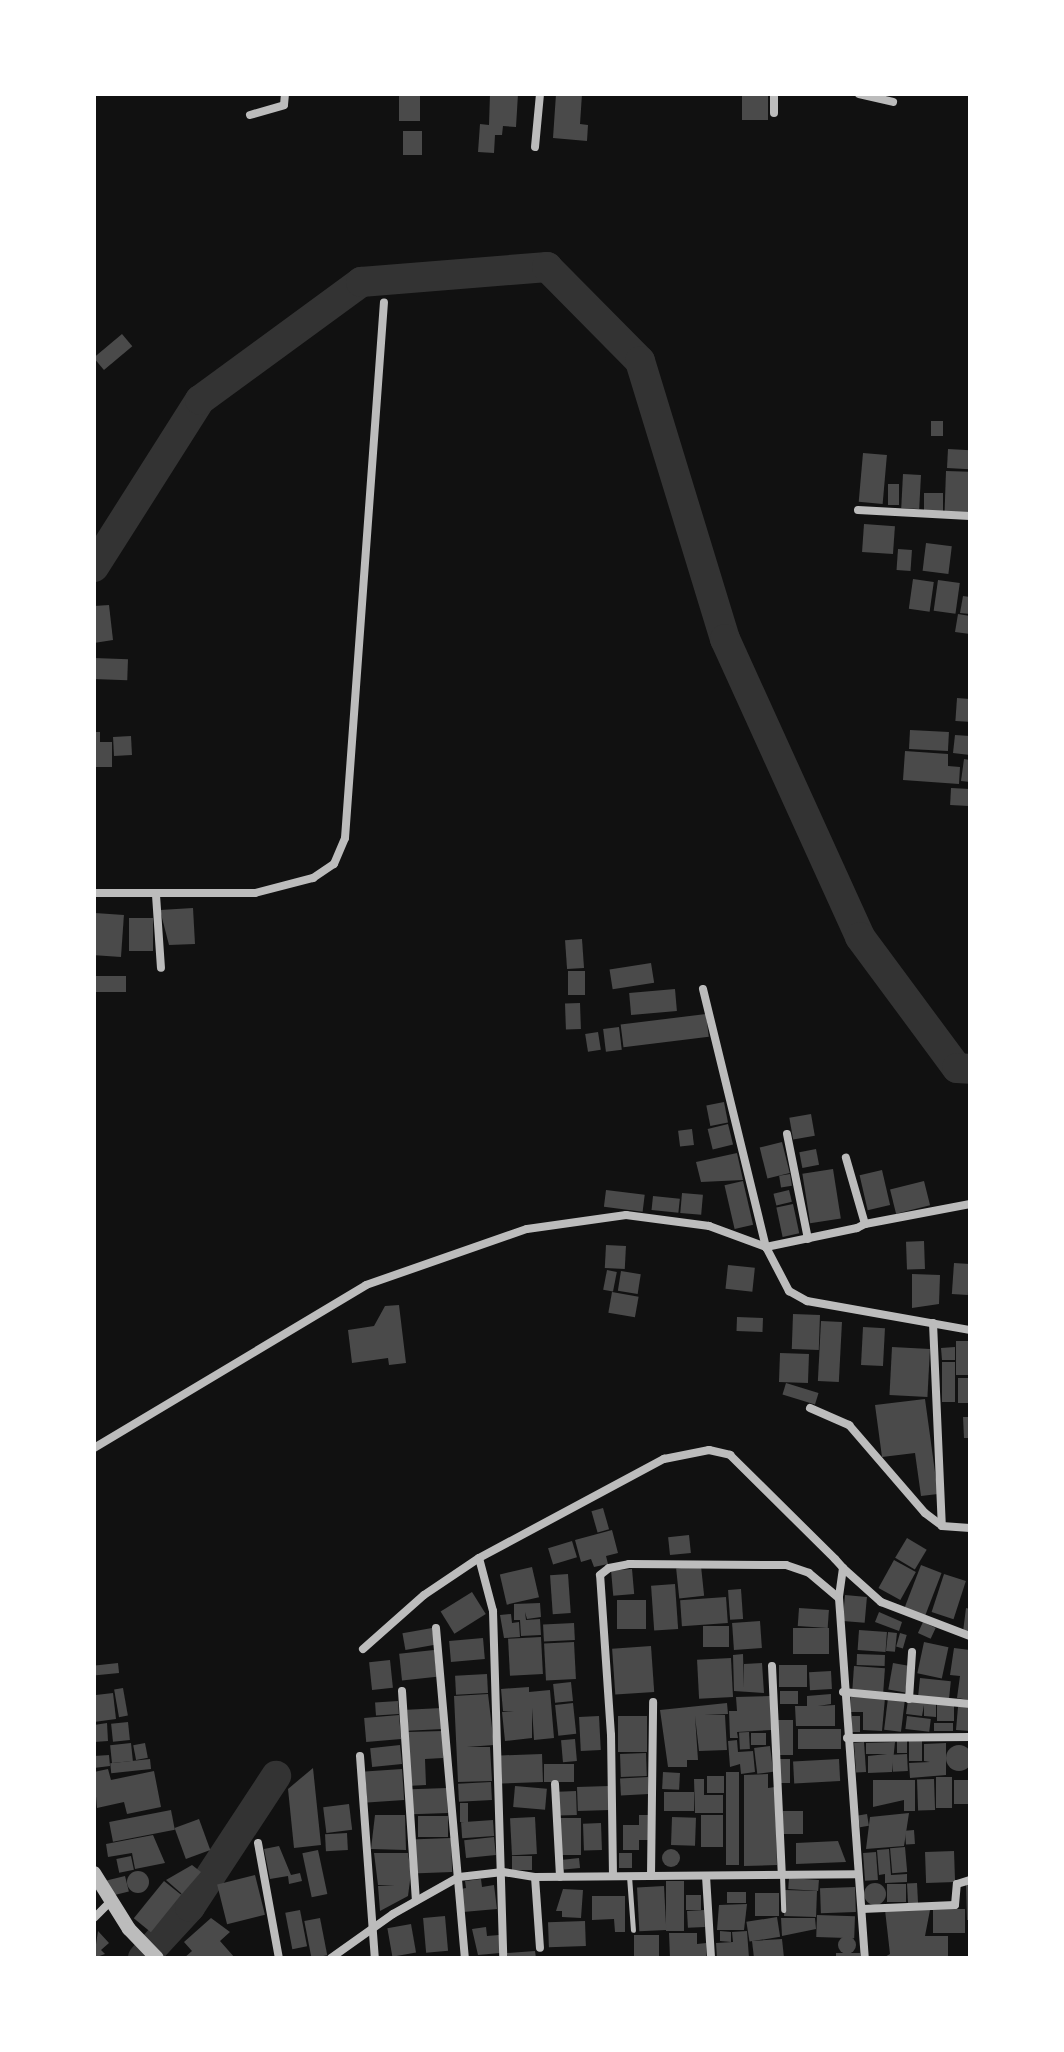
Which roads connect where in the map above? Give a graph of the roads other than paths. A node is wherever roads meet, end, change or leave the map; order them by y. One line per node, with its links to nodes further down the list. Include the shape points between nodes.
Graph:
1 (285, 94): 7 (street, via 284,105)
2 (540, 94): 8 (street)
3 (774, 94): 6 (street)
4 (859, 94): 5 (street)
5 (893, 102)
6 (774, 113)
7 (250, 115)
8 (535, 147)
9 (384, 302): 13 (street, via 345,838 334,864 313,878 255,893)
10 (858, 510): 11 (street)
11 (970, 516)
12 (94, 893): 13 (street)
13 (156, 895): 14 (street)
14 (161, 968)
15 (703, 989): 21 (street)
16 (787, 1134): 20 (street)
17 (846, 1158): 19 (street)
18 (970, 1204): 19 (street)
19 (865, 1224): 20 (street)
20 (808, 1239): 21 (street)
21 (766, 1247): 22 (street, via 789,1291 807,1301); 25 (street, via 709,1226 655,1217 610,1216 527,1229 366,1285)
22 (933, 1323): 23 (street); 26 (street)
23 (970, 1330)
24 (810, 1408): 26 (street, via 849,1425 917,1505)
25 (94, 1448)
26 (942, 1526): 27 (street)
27 (970, 1528)
28 (479, 1558): 29 (street, via 664,1459 709,1450 730,1455); 33 (street, via 424,1595); 46 (street, via 493,1611)
29 (843, 1568): 30 (street); 32 (street, via 881,1602)
30 (839, 1598): 37 (street); 50 (street, via 809,1573 751,1562 629,1564 600,1575 611,1735)
31 (436, 1628): 54 (street)
32 (970, 1636)
33 (363, 1649)
34 (912, 1652): 38 (street)
35 (772, 1666): 49 (street)
36 (402, 1691): 58 (street)
37 (843, 1692): 38 (street); 42 (street)
38 (909, 1699): 40 (street)
39 (653, 1702): 52 (street)
40 (970, 1704)
41 (970, 1737): 42 (street)
42 (847, 1738): 48 (street)
43 (360, 1756): 63 (street)
44 (555, 1784): 56 (street)
45 (258, 1843): 67 (street)
46 (503, 1872): 54 (street); 55 (street); 71 (street)
47 (94, 1873): 59 (street)
48 (858, 1874): 49 (street); 60 (street)
49 (782, 1875): 53 (street); 61 (lane)
50 (613, 1876): 51 (street); 56 (street)
51 (629, 1876): 52 (street); 64 (lane)
52 (651, 1876): 53 (street)
53 (706, 1876): 72 (street)
54 (459, 1877): 58 (street); 70 (street)
55 (535, 1877): 56 (street); 65 (street)
56 (560, 1877)
57 (970, 1880): 60 (street, via 957,1884 955,1905)
58 (416, 1901): 63 (street)
59 (110, 1902): 62 (street); 66 (street)
60 (862, 1909): 73 (street)
61 (783, 1910)
62 (94, 1918)
63 (370, 1929): 68 (street); 69 (street)
64 (633, 1930)
65 (540, 1948)
66 (157, 1958)
67 (279, 1958)
68 (331, 1958)
69 (375, 1958)
70 (465, 1958)
71 (503, 1958)
72 (711, 1958)
73 (865, 1958)

